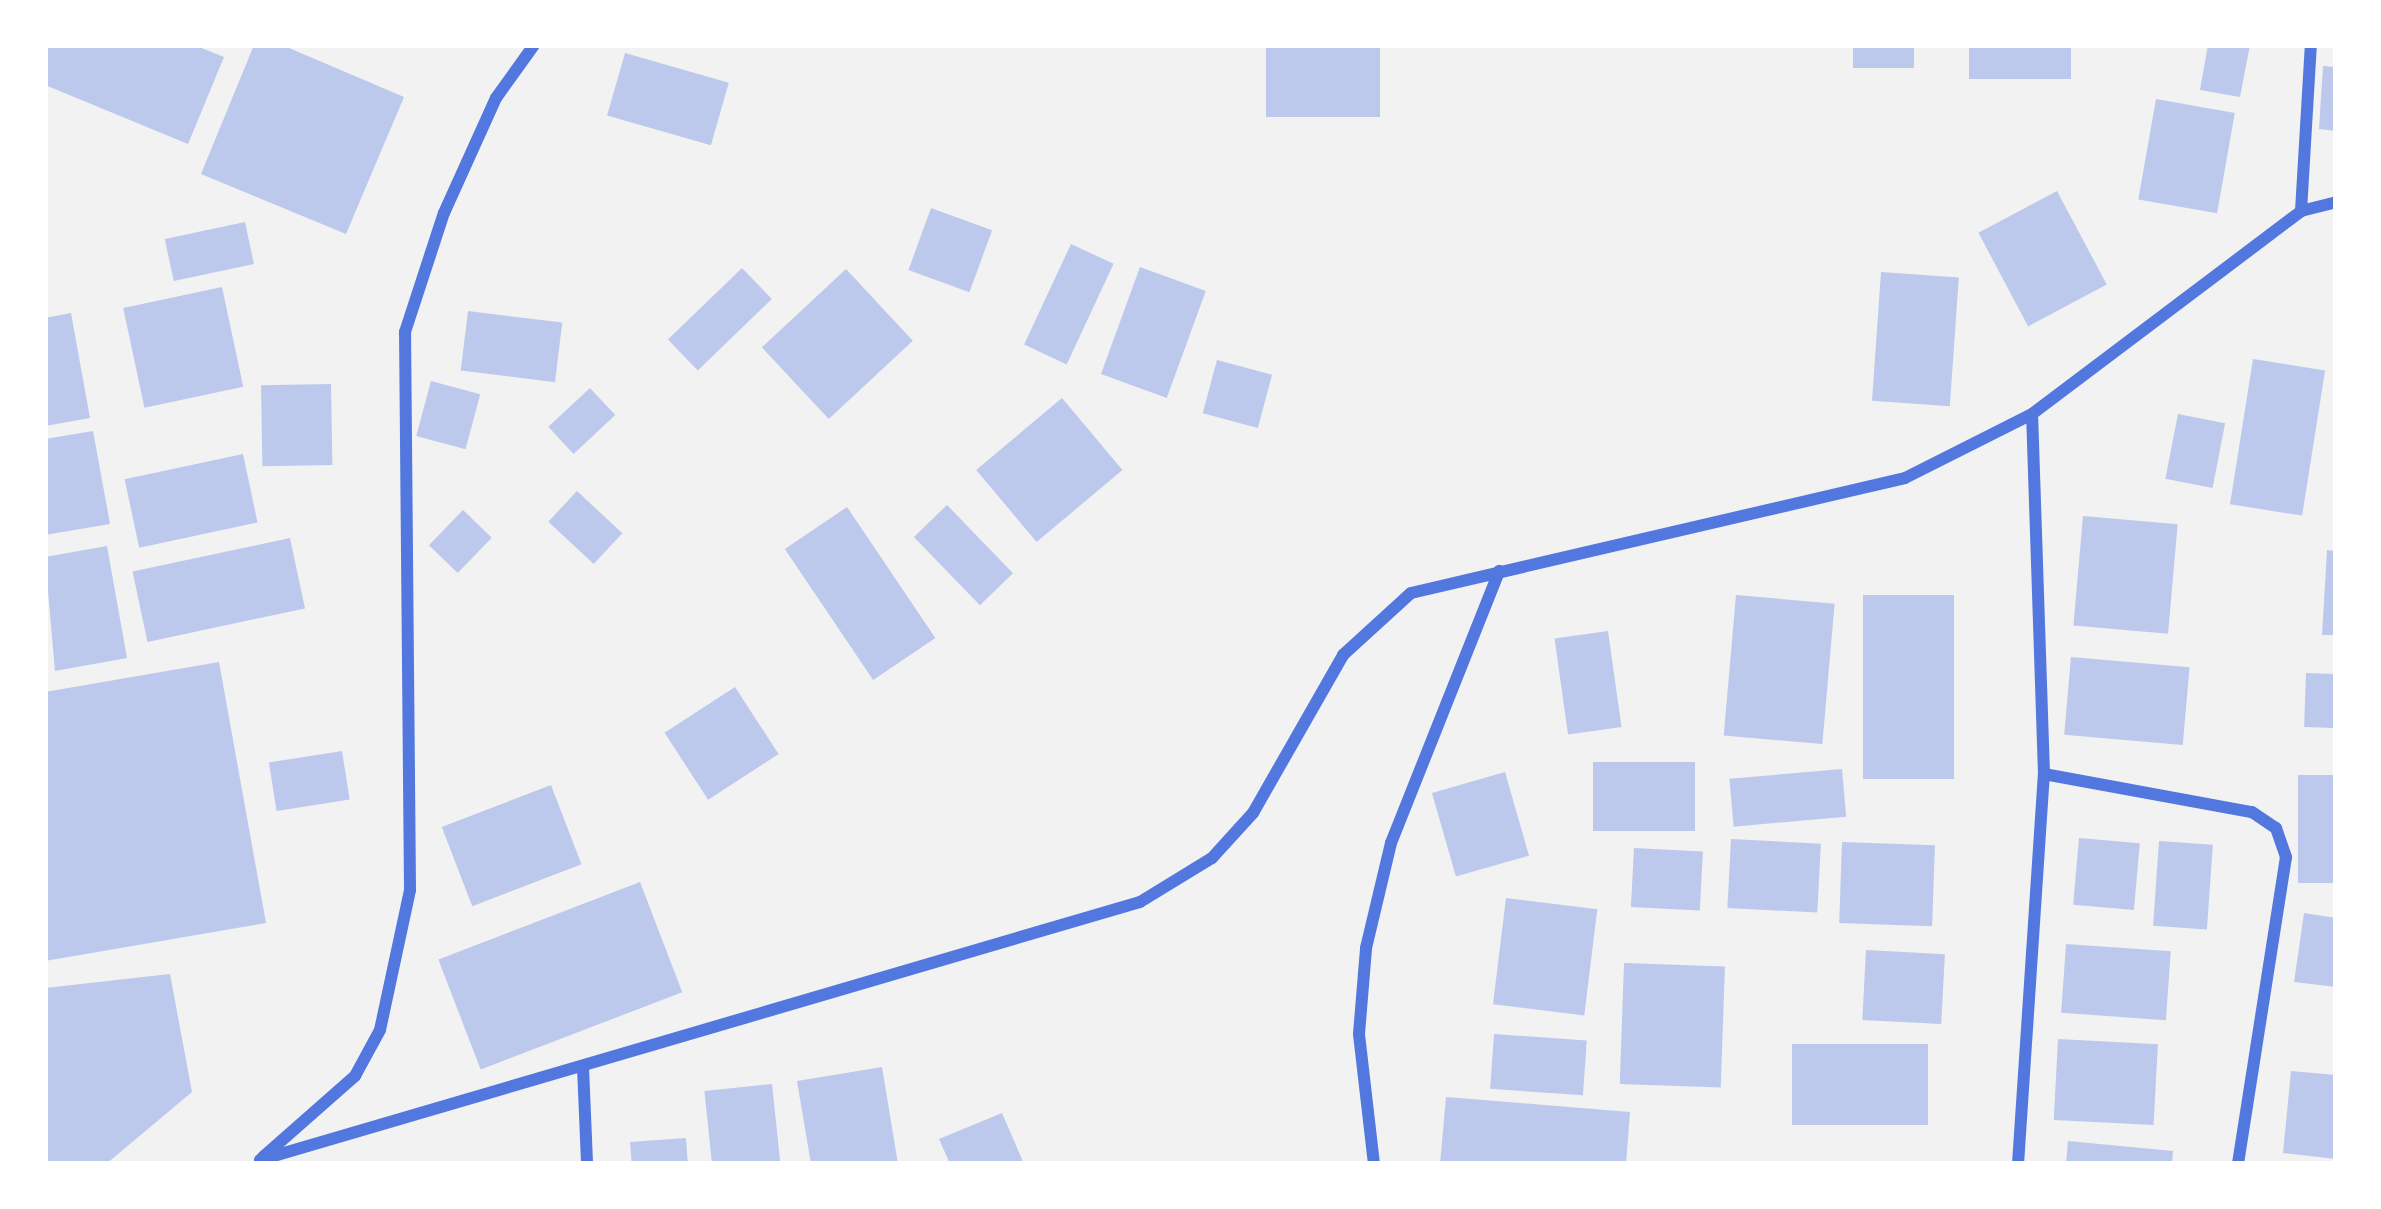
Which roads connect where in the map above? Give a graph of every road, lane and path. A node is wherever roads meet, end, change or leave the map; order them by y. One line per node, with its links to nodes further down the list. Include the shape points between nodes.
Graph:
1 (534, 45): 9 (street, via 496,98 444,213 405,332 410,890 380,1030 355,1076)
2 (2311, 45): 4 (street)
3 (2336, 202): 4 (street)
4 (2301, 211): 5 (street)
5 (2032, 414): 6 (street, via 1905,478); 7 (street)
6 (1499, 571): 8 (street, via 1411,593 1369,625 1343,655 1253,813 1213,858 1141,902); 11 (street, via 1391,843 1366,948 1359,1034)
7 (2044, 774): 12 (street); 13 (street, via 2252,812 2276,828 2286,857)
8 (583, 1067): 9 (street); 10 (street)
9 (257, 1162)
10 (587, 1164)
11 (1374, 1164)
12 (2018, 1164)
13 (2238, 1164)

